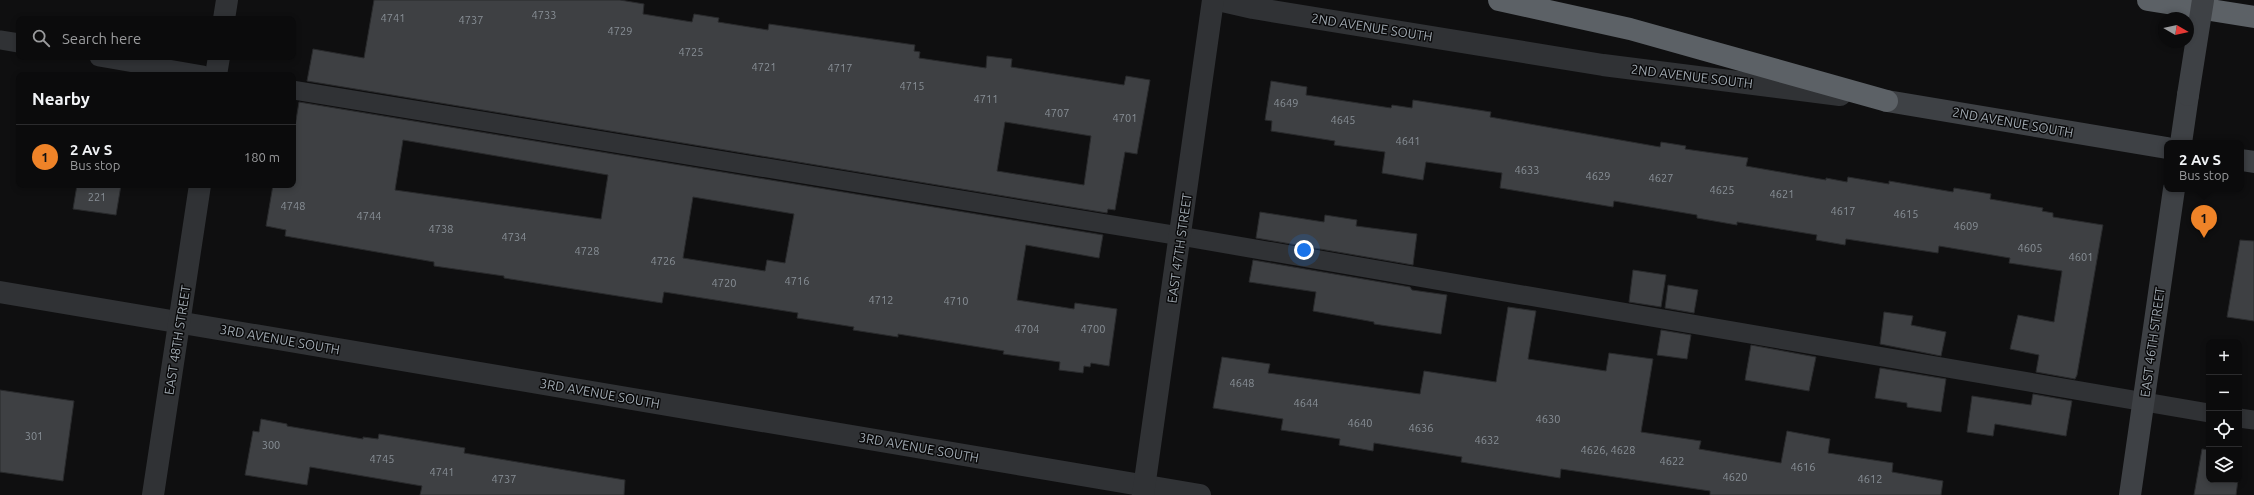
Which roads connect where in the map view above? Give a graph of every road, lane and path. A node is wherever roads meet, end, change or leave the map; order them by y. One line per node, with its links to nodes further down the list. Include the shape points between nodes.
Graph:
1 (227, 0): 7 (street)
2 (1213, 0): 23 (street, EAST 47TH STREET)
3 (1218, 0): 16 (street, 2ND AVENUE SOUTH, via 1253,8 1603,65)
4 (1499, 0): 16 (highway, via 1630,29)
5 (2148, 0): 8 (highway)
6 (2203, 0): 17 (main road, bridge)
7 (224, 16)
8 (2254, 17)
9 (0, 40): 10 (lane)
10 (16, 43)
11 (116, 60): 13 (lane)
12 (218, 60): 14 (street)
13 (186, 72)
14 (216, 72)
15 (296, 90): 23 (lane)
16 (1887, 101): 18 (main road, 2ND AVENUE SOUTH)
17 (2181, 140)
18 (2164, 147)
19 (2244, 160): 20 (main road)
20 (2254, 162)
21 (200, 188): 25 (street, EAST 48TH STREET)
22 (2174, 192): 26 (main road, EAST 46TH STREET)
23 (1180, 236): 26 (lane); 30 (street, EAST 47TH STREET)
24 (0, 292): 25 (street, 3RD AVENUE SOUTH)
25 (180, 322): 30 (street, 3RD AVENUE SOUTH); 31 (street, EAST 48TH STREET)
26 (2144, 402): 27 (lane); 33 (main road, EAST 46TH STREET)
27 (2206, 412)
28 (2242, 418): 29 (lane)
29 (2254, 420)
30 (1144, 490): 32 (street, 3RD AVENUE SOUTH)
31 (153, 495)
32 (1200, 495)
33 (2130, 495)

